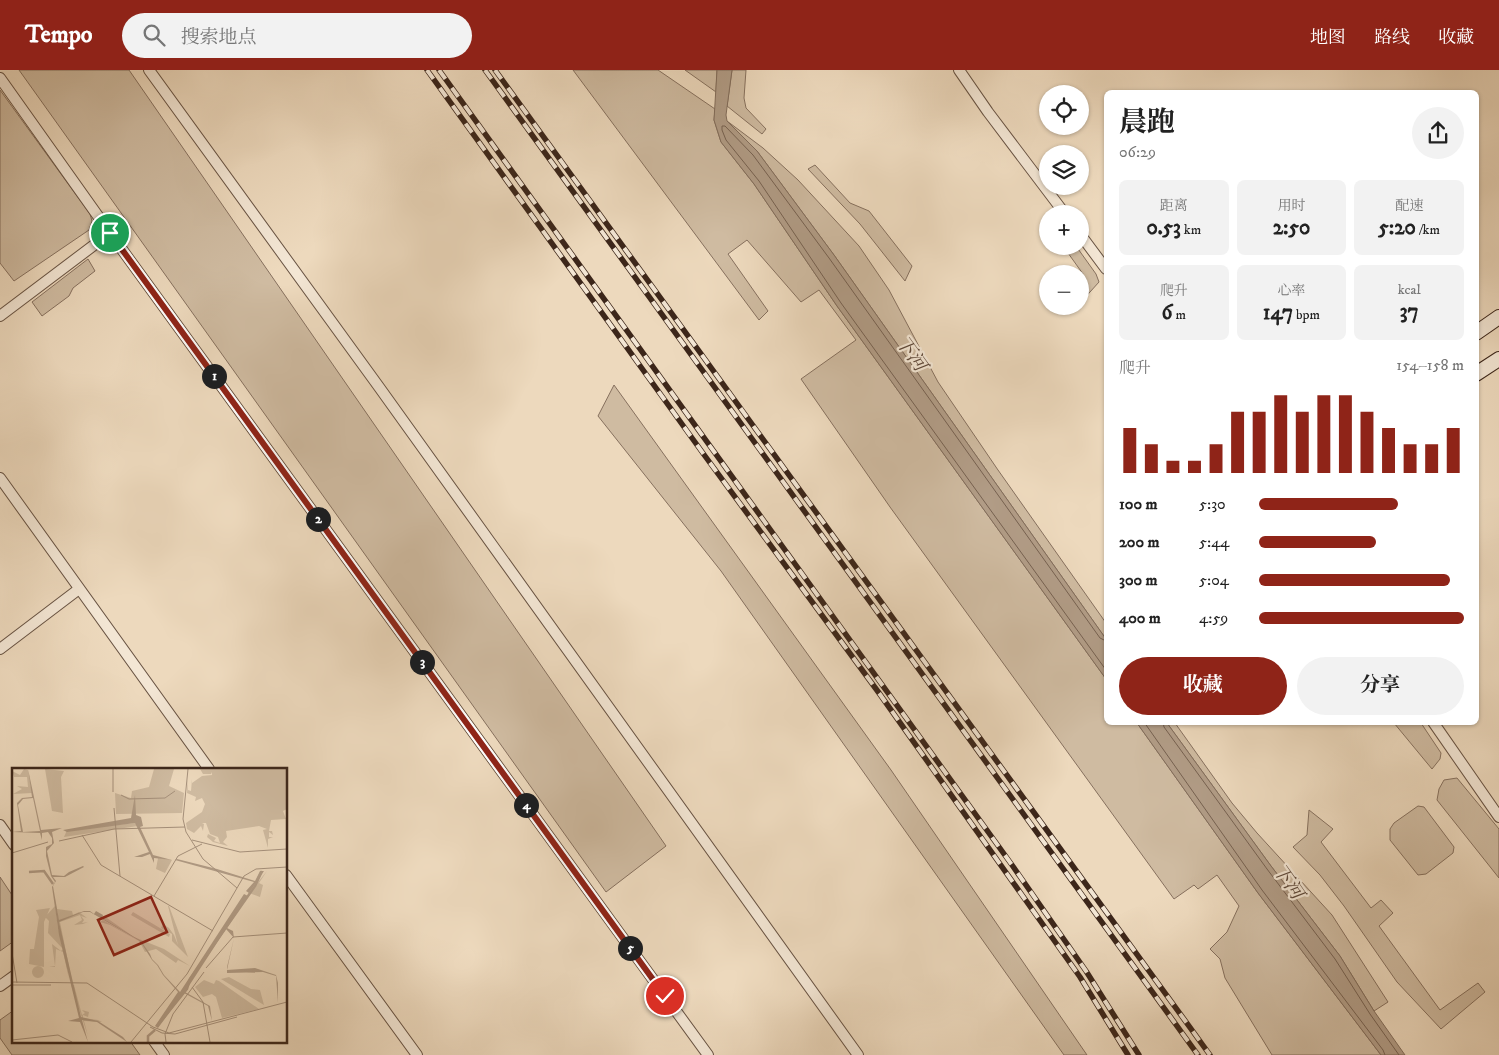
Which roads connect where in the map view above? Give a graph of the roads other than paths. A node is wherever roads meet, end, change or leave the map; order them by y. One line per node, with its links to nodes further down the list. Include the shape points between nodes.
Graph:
1 (149, 70): 28 (street)
2 (959, 70): 4 (street)
3 (0, 78): 5 (street)
4 (1058, 205)
5 (110, 233): 8 (street); 27 (street)
6 (1089, 246): 7 (street)
7 (1104, 266)
8 (0, 316)
9 (1499, 317): 10 (street)
10 (1479, 331)
11 (1499, 359): 12 (street)
12 (1479, 372)
13 (0, 478): 14 (street)
14 (79, 589): 15 (street); 17 (street)
15 (0, 649)
16 (1435, 725): 18 (street)
17 (208, 768)
18 (1499, 817)
19 (0, 826): 20 (street)
20 (12, 842)
21 (288, 877): 26 (street)
22 (12, 977): 23 (street)
23 (0, 986)
24 (155, 1042): 25 (street)
25 (164, 1055)
26 (417, 1055)
27 (708, 1055)
28 (858, 1055)

